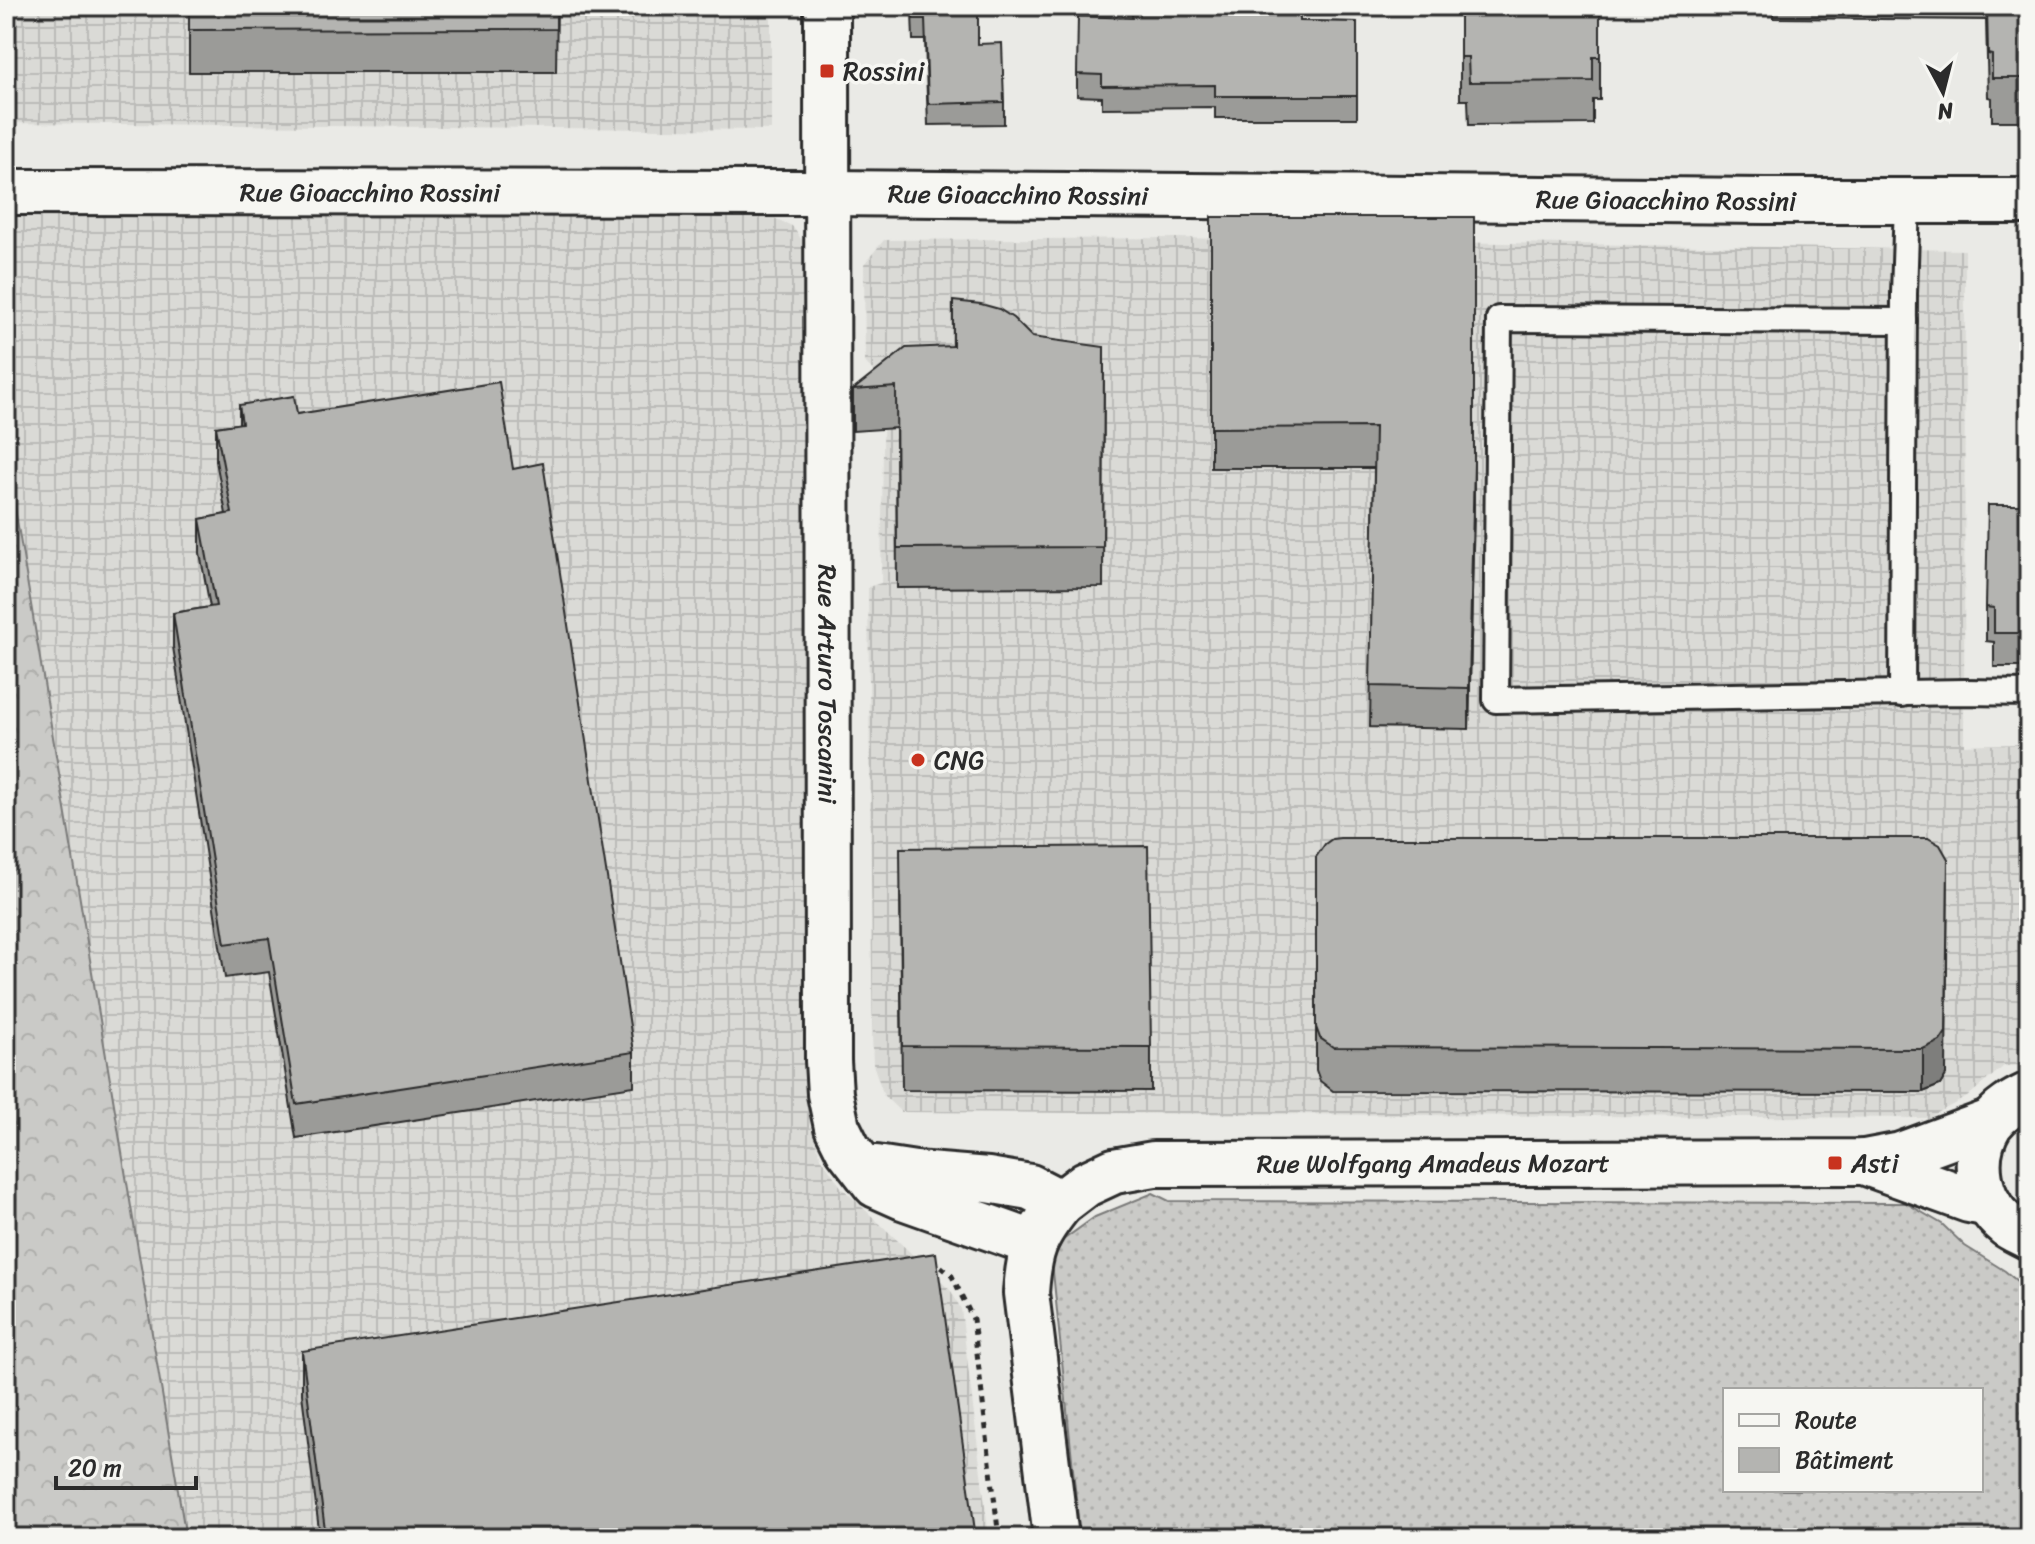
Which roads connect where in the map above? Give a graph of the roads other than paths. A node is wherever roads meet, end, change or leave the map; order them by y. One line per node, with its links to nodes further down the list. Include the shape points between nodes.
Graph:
1 (827, 6): 3 (street, Rue Arturo Toscanini)
2 (6, 192): 3 (street, Rue Gioacchino Rossini)
3 (828, 193): 5 (street, Rue Gioacchino Rossini); 12 (street, Rue Arturo Toscanini, via 828,1061 837,1127)
4 (2029, 201): 5 (street, Rue Gioacchino Rossini)
5 (1907, 202): 6 (lane)
6 (1904, 321): 8 (lane); 8 (lane, via 1499,319 1496,700)
7 (2029, 693): 8 (lane)
8 (1902, 694)
9 (2029, 1095): 10 (street, Rue Wolfgang Amadeus Mozart)
10 (1991, 1122): 11 (street, Rue Wolfgang Amadeus Mozart, via 1901,1155); 14 (street, via 1978,1163)
11 (1864, 1162): 13 (street, Rue Wolfgang Amadeus Mozart, via 1154,1164 1114,1171); 14 (street, Rue Wolfgang Amadeus Mozart)
12 (862, 1166): 13 (street, via 1030,1187); 16 (street, Rue Arturo Toscanini, via 876,1185)
13 (1061, 1203): 16 (street, Rue Wolfgang Amadeus Mozart)
14 (1989, 1204): 15 (street, via 2006,1224)
15 (2029, 1237)
16 (1033, 1243): 17 (street, via 1026,1293)
17 (1056, 1538)

